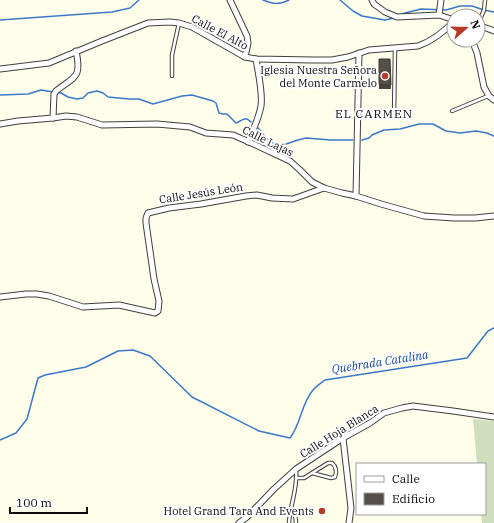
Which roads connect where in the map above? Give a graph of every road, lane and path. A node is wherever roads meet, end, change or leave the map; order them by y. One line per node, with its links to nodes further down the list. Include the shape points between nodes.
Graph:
1 (230, 0): 12 (street, via 247,36)
2 (372, 0): 4 (street, via 385,12 397,17)
3 (441, 0): 4 (street)
4 (439, 15): 5 (street)
5 (446, 18)
6 (179, 23): 10 (street, Calle El Alto, via 148,23); 12 (street, Calle El Alto, via 192,27); 15 (lane, via 172,55)
7 (446, 29): 8 (street, Calle El Alto, via 425,44)
8 (395, 48): 11 (street, Calle El Alto); 19 (lane)
9 (475, 48): 16 (street, via 484,88)
10 (76, 51): 14 (street, Calle El Alto, via 49,63); 20 (street, via 78,69 74,78 54,94)
11 (359, 53): 13 (street, Calle El Alto, via 332,60); 24 (street)
12 (245, 57): 13 (street, Calle El Alto)
13 (256, 59): 22 (street, via 261,105)
14 (0, 69)
15 (172, 76)
16 (489, 96): 17 (street); 18 (lane)
17 (494, 100)
18 (452, 111)
19 (394, 117)
20 (53, 118): 21 (street, Calle Lajas); 22 (street, Calle Lajas, via 77,116 102,125 157,124 190,128 206,133 233,135)
21 (0, 124)
22 (248, 142): 23 (street, Calle Lajas, via 290,161 312,182)
23 (324, 188): 24 (street, Calle Lajas); 26 (street, Calle Jesús León, via 293,199 246,196 148,213 146,223 159,301 157,312 119,305 83,307 37,294)
24 (356, 196): 25 (street, Calle Lajas, via 424,216)
25 (494, 216)
26 (0, 297)
27 (494, 417): 28 (street, Calle Hoja Blanca, via 413,406 384,413)
28 (343, 438): 29 (street, Calle Hoja Blanca); 36 (street, via 351,508)
29 (296, 469): 31 (lane); 33 (street, Calle Hoja Blanca)
30 (312, 473): 30 (lane, via 328,463 334,465 336,473 335,477 331,478); 31 (lane, via 304,478)
31 (296, 478): 32 (lane, via 296,490)
32 (290, 513): 34 (lane); 35 (lane, via 295,514)
33 (239, 523)
34 (289, 523)
35 (296, 523)
36 (349, 523)

